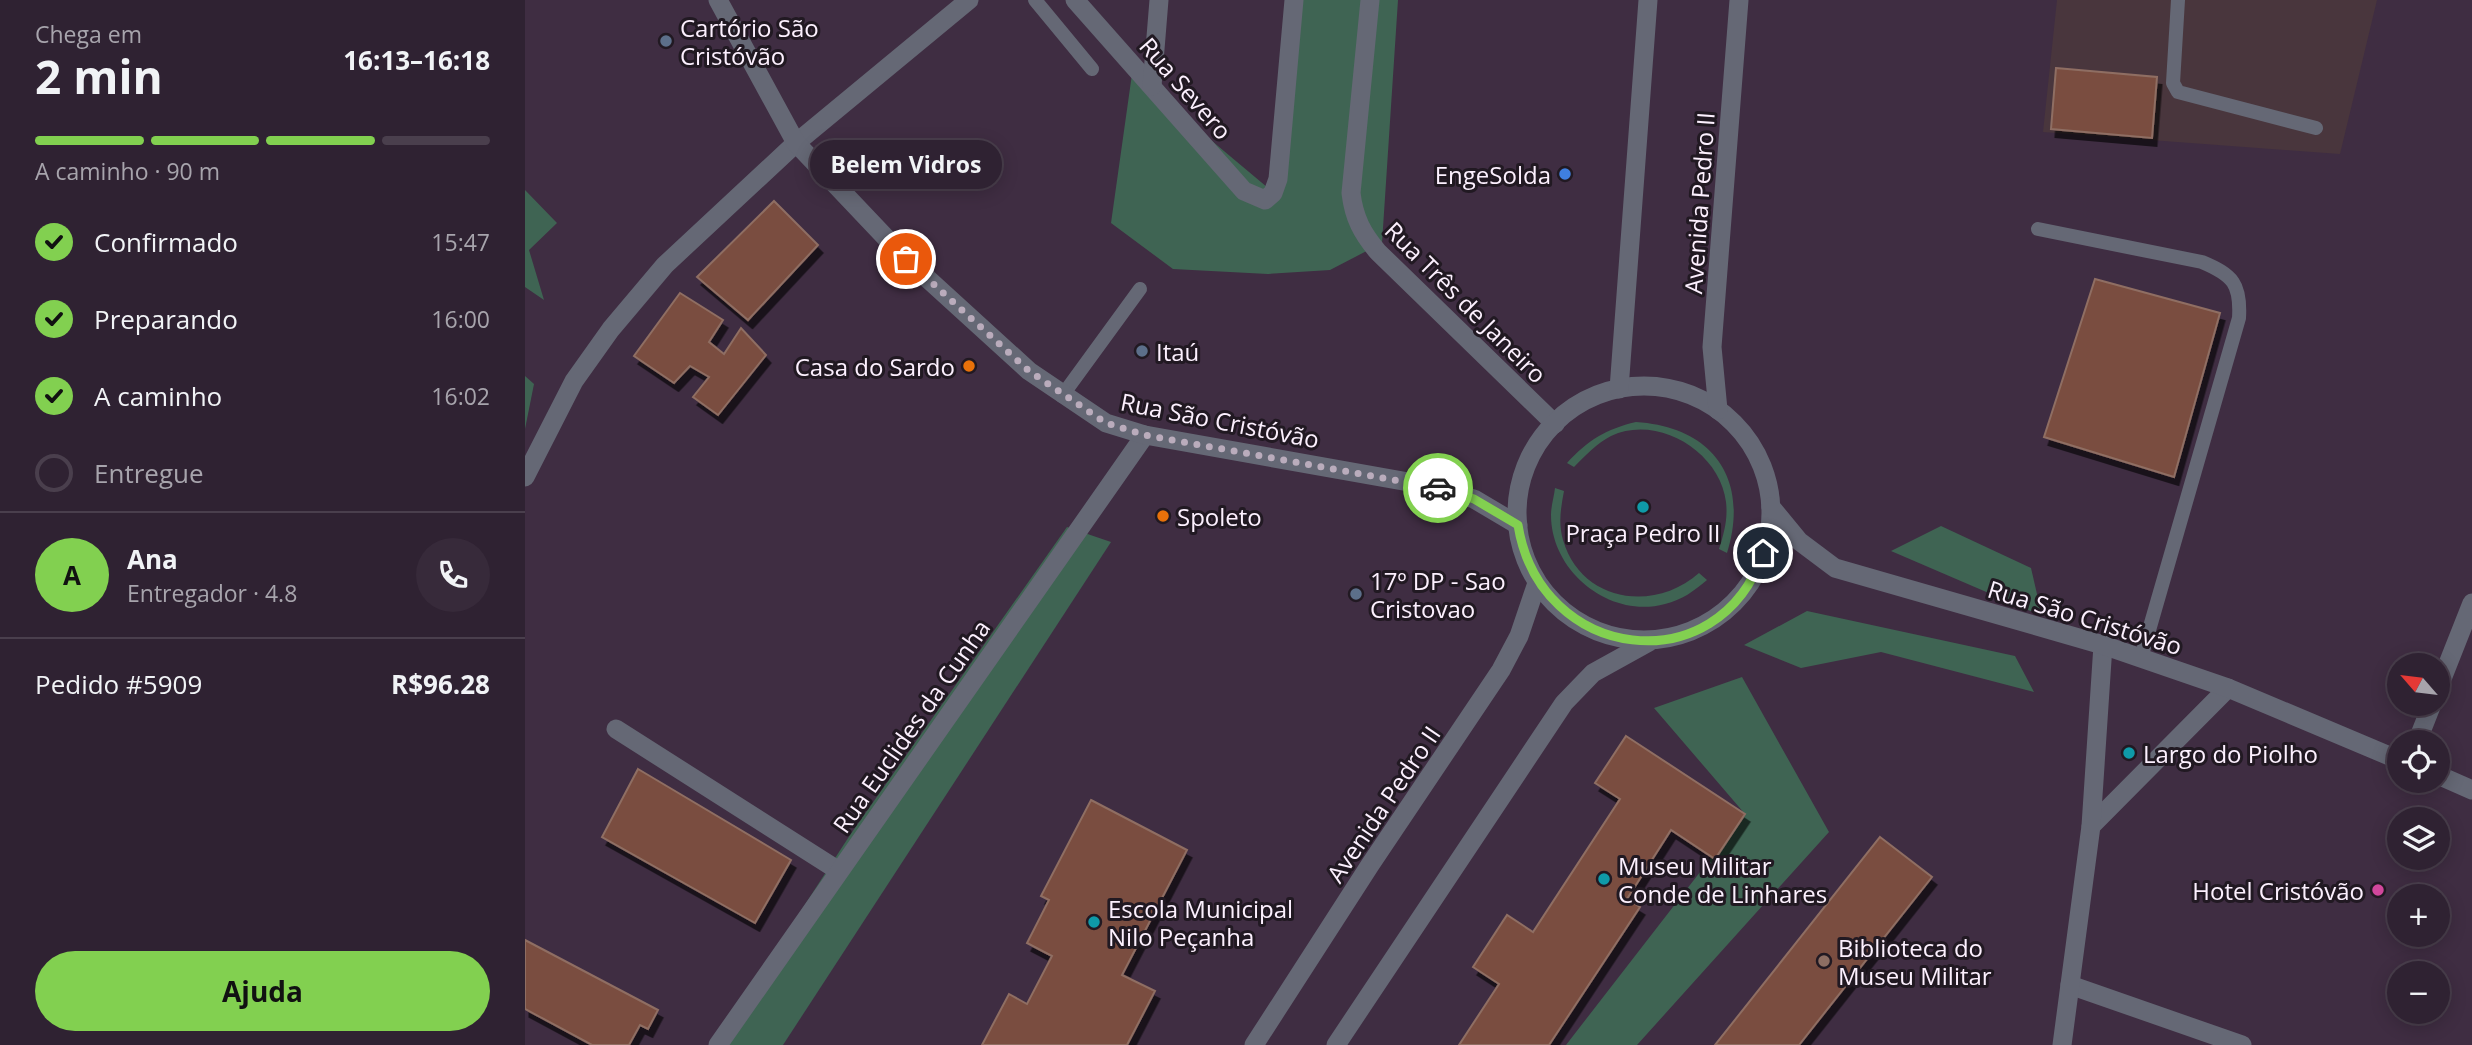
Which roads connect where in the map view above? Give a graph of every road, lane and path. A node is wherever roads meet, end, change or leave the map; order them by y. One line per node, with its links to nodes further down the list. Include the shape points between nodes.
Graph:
1 (718, 0): 14 (street, Rua São Cristóvão)
2 (969, 0): 14 (street)
3 (1035, 0): 11 (lane)
4 (1075, 0): 12 (street, Rua Severo)
5 (1159, 0): 12 (street)
6 (1294, 0): 12 (street, Rua Severo, via 1278,179 1265,200 1244,191)
7 (1370, 0): 20 (street, Rua Três de Janeiro, via 1351,193 1362,233)
8 (1648, 0): 17 (street)
9 (1739, 0): 19 (street, Avenida Pedro II, via 1712,347)
10 (2178, 0): 13 (lane, via 2173,60 2173,83 2178,92)
11 (1092, 69)
12 (1152, 86)
13 (2316, 128)
14 (796, 144): 18 (street, Rua São Cristóvão, via 906,259); 22 (street, via 665,265 611,329 574,381)
15 (2038, 229): 29 (lane, via 2202,262 2225,272 2241,296 2239,318)
16 (1140, 289): 18 (lane)
17 (1619, 389): 19 (street, via 1666,388); 20 (street, via 1578,405)
18 (1062, 396): 21 (street, Rua São Cristóvão, via 1106,423)
19 (1718, 410): 23 (street, via 1751,445 1767,480)
20 (1555, 424): 24 (street, via 1524,473)
21 (1145, 435): 24 (street, Rua São Cristóvão, via 1431,486 1474,499); 37 (street, Rua Euclides da Cunha)
22 (525, 477)
23 (1771, 507): 27 (street, via 1768,538 1744,592 1723,613 1698,628); 28 (street, Rua São Cristóvão, via 1799,541 1835,568)
24 (1518, 525): 25 (street)
25 (1537, 583): 27 (street, via 1556,606 1581,624 1619,638); 40 (street, Avenida Pedro II, via 1519,636 1501,670)
26 (2472, 603): 30 (street)
27 (1652, 640): 41 (street, via 1606,664 1564,703)
28 (2103, 645): 29 (street, Rua São Cristóvão); 36 (street)
29 (2141, 658): 31 (street, Rua São Cristóvão)
30 (2450, 659)
31 (2228, 688): 33 (street, Rua São Cristóvão); 36 (street)
32 (616, 729): 37 (street)
33 (2387, 755)
34 (2450, 780): 35 (street)
35 (2472, 790)
36 (2091, 826): 38 (street)
37 (839, 871): 39 (street, Rua Euclides da Cunha)
38 (2070, 985): 42 (street); 43 (street)
39 (718, 1045)
40 (1254, 1045)
41 (1336, 1045)
42 (2062, 1045)
43 (2242, 1045)

